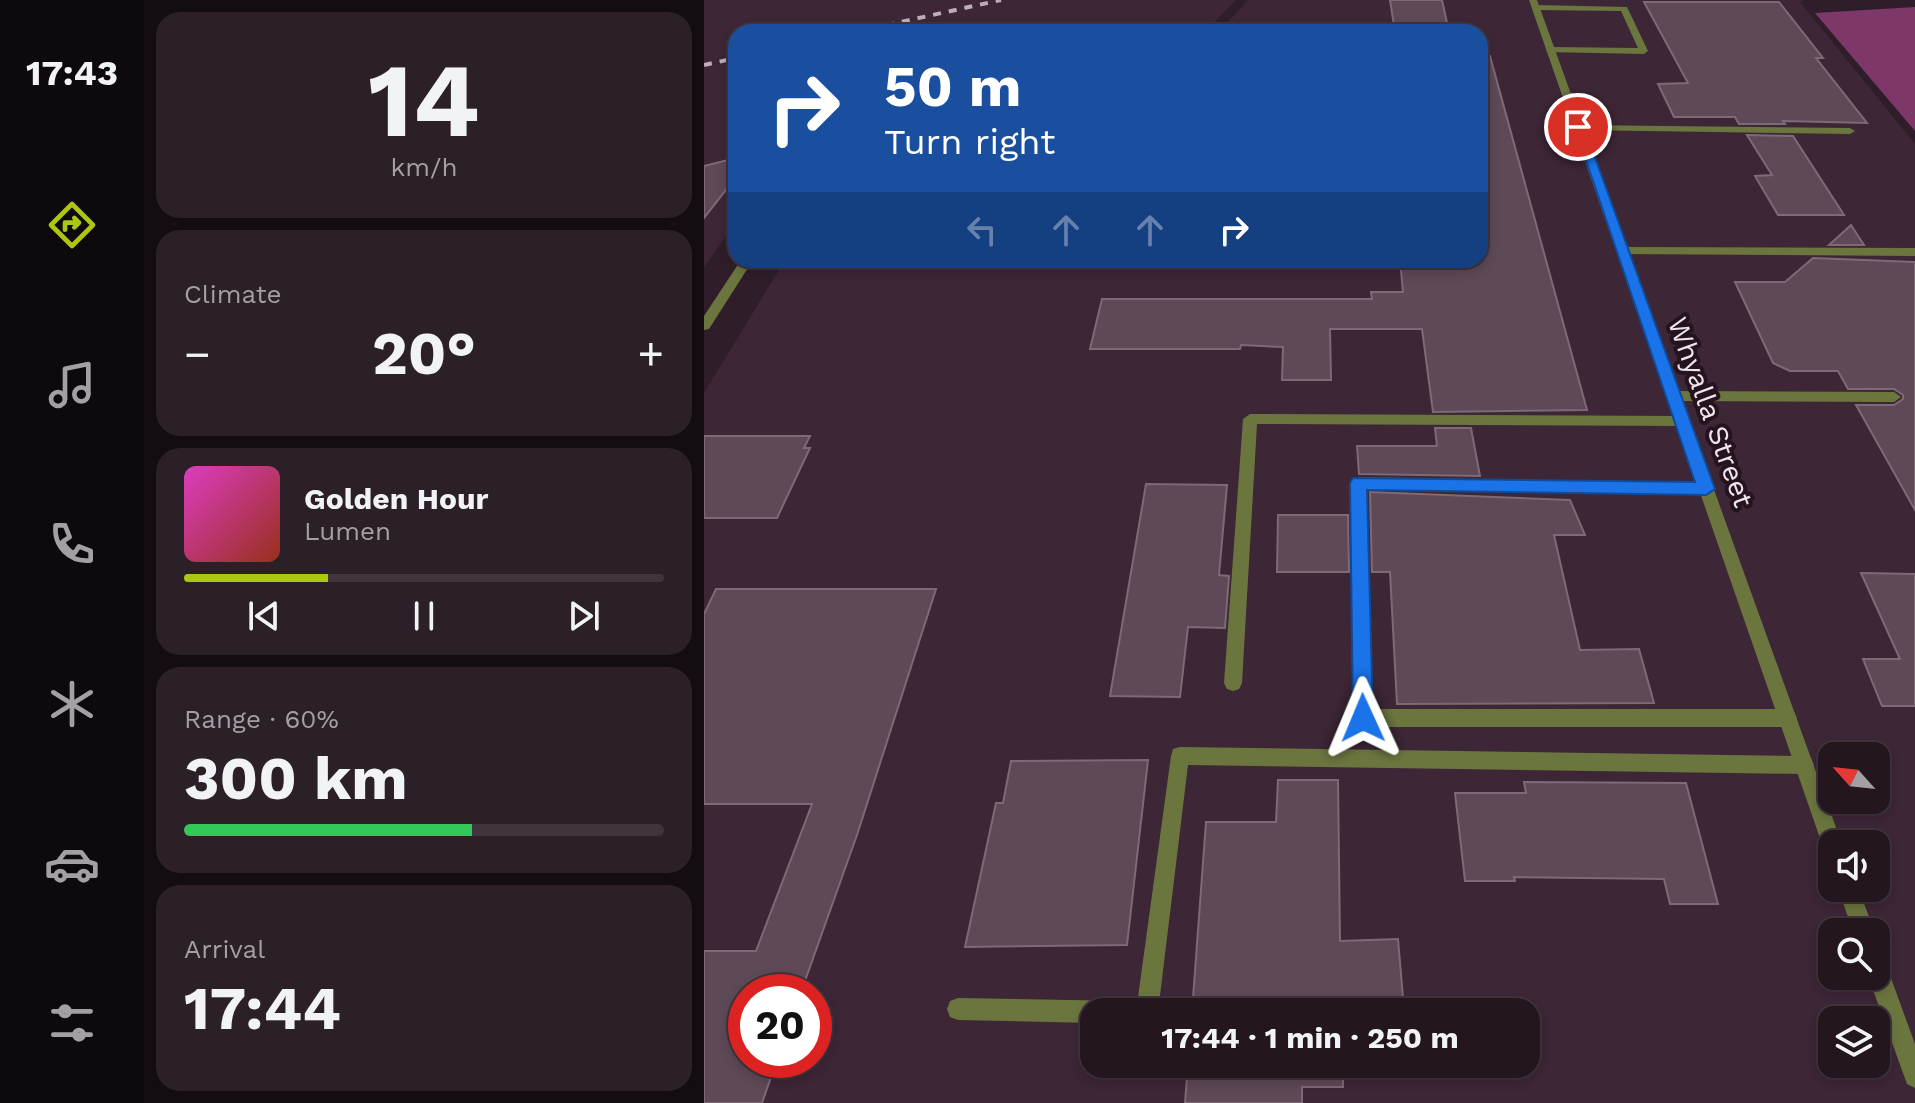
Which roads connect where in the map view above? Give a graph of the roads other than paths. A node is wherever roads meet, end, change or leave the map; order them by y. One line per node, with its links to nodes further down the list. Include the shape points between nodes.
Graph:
1 (1534, 4): 2 (street, Whyalla Street); 2 (street, via 1624,9 1644,51)
2 (1550, 50): 3 (street, Whyalla Street)
3 (1578, 127): 4 (street); 5 (street, Whyalla Street)
4 (1850, 131)
5 (1622, 251): 6 (street); 9 (street, Whyalla Street)
6 (1915, 252)
7 (742, 268): 8 (street)
8 (704, 326)
9 (1674, 396): 10 (street); 11 (street, Whyalla Street)
10 (1894, 397)
11 (1682, 421): 12 (street, Whyalla Street); 13 (street, via 1250,419)
12 (1706, 489): 14 (street, Whyalla Street); 14 (street, via 1359,483 1363,718)
13 (1233, 683)
14 (1788, 718): 15 (street, Whyalla Street)
15 (1804, 765): 16 (street, Whyalla Street); 18 (street, via 1180,756)
16 (1827, 830)
17 (1884, 990): 21 (street)
18 (1149, 998)
19 (958, 1009): 20 (street)
20 (1080, 1011)
21 (1915, 1076)

